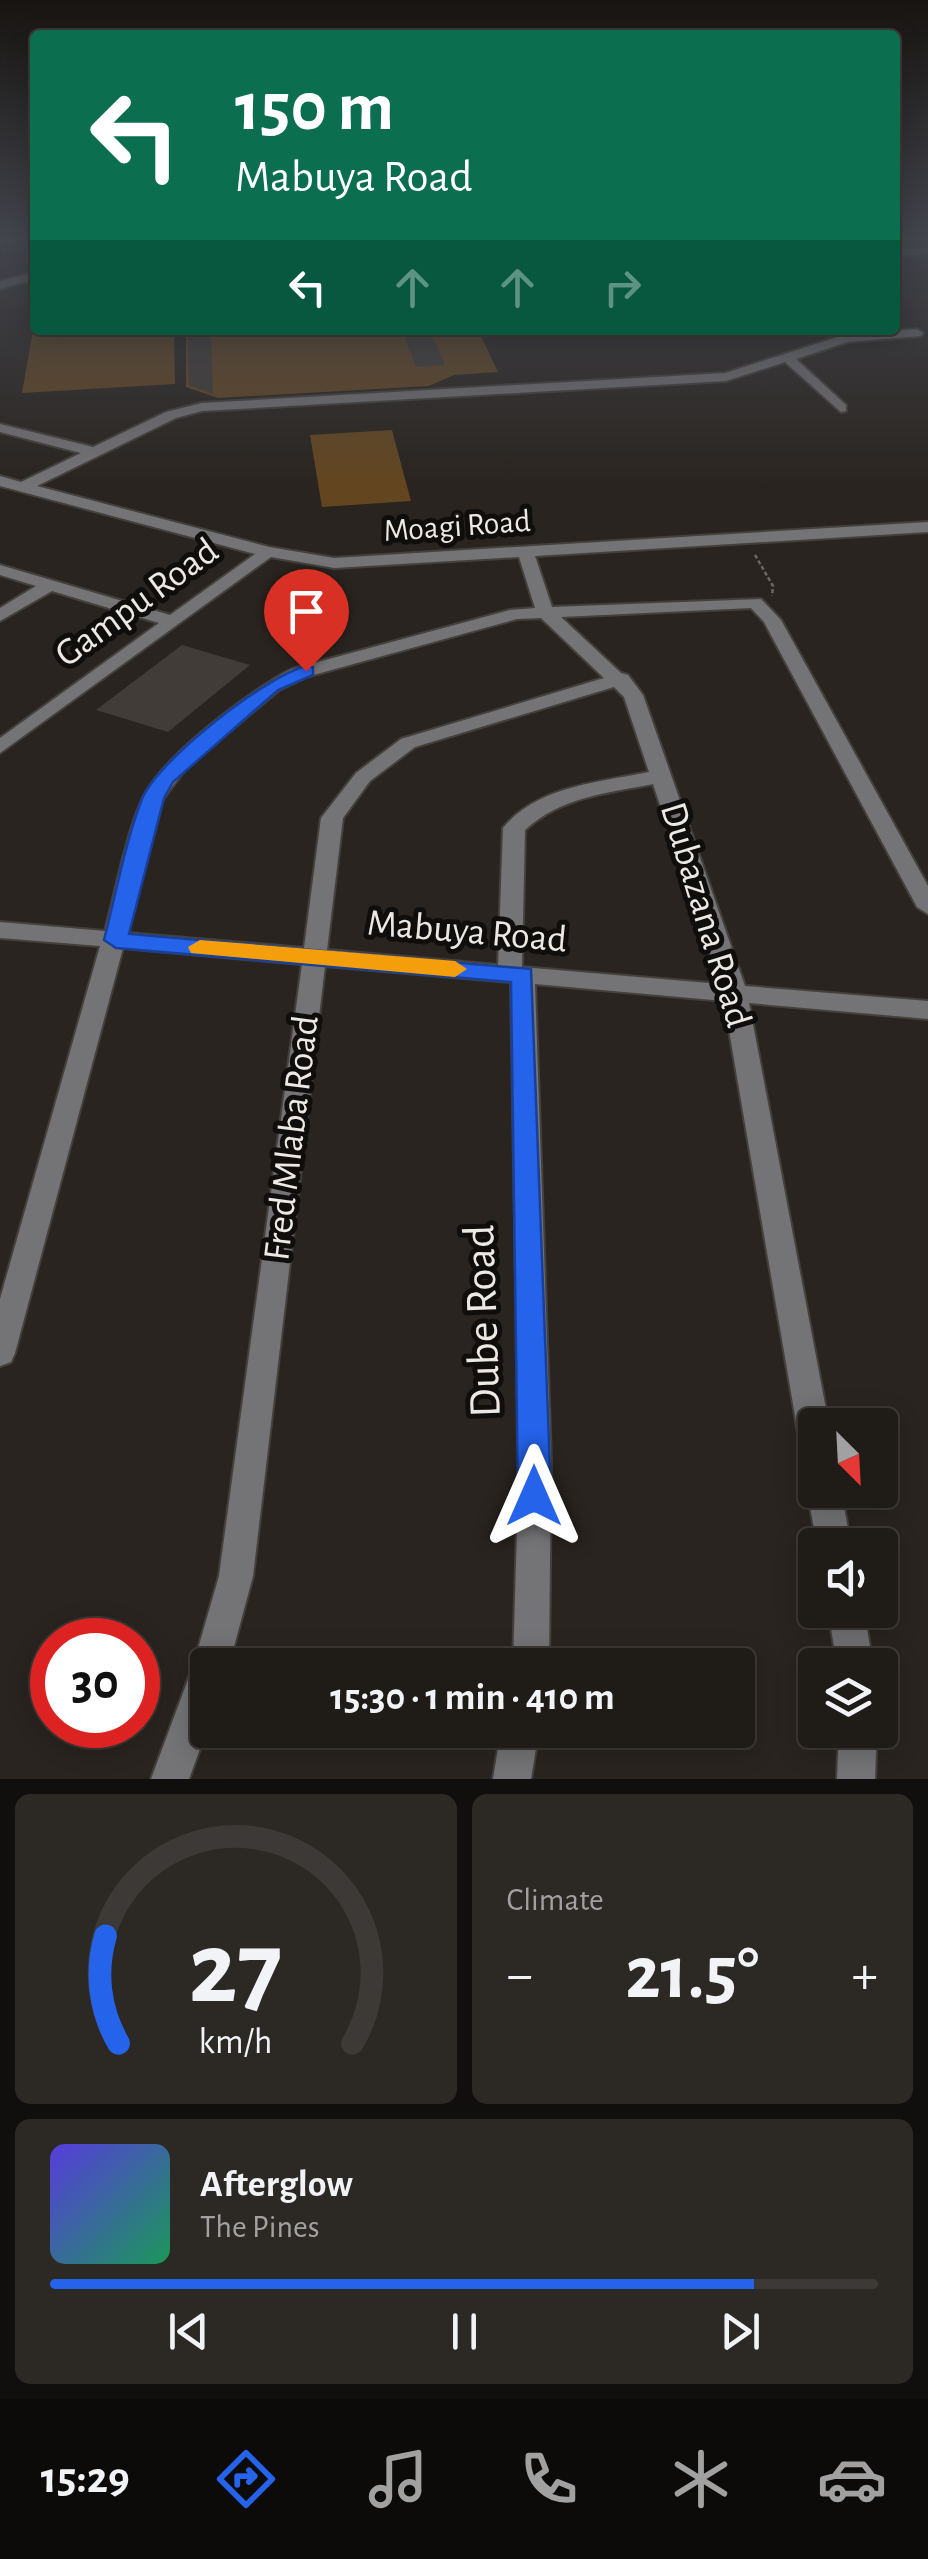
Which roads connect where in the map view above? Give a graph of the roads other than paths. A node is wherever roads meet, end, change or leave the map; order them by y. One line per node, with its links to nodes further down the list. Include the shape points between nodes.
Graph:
1 (922, 334): 2 (street, via 847,338)
2 (788, 358): 3 (street); 5 (street, via 726,377 202,406)
3 (841, 408)
4 (0, 428): 5 (street)
5 (94, 452): 7 (street)
6 (0, 481): 7 (street, Moagi Road)
7 (23, 487): 10 (street, Moagi Road)
8 (928, 527): 9 (street, Moagi Road)
9 (525, 551): 10 (street, Moagi Road, via 358,563); 13 (street)
10 (268, 552): 15 (street, Gampu Road)
11 (0, 570): 12 (street)
12 (50, 585): 14 (street); 15 (street)
13 (545, 612): 16 (street, Dubazana Road); 19 (street, via 736,601 764,610); 21 (street, via 485,622 272,686 157,789)
14 (0, 616)
15 (172, 622): 17 (street, Gampu Road)
16 (620, 679): 18 (street, Dubazana Road, via 633,695); 22 (street, Fred Mlaba Road, via 414,740 377,764 332,818)
17 (0, 747)
18 (662, 776): 23 (street, Dube Road, via 542,808 514,828); 24 (street, Dubazana Road)
19 (928, 907)
20 (0, 930): 21 (street, Mabuya Road)
21 (116, 940): 22 (street, Mabuya Road); 26 (street)
22 (314, 957): 23 (street, Mabuya Road); 28 (street, Fred Mlaba Road, via 236,1576)
23 (516, 974): 24 (street, Mabuya Road); 29 (street, Dube Road, via 535,1460)
24 (735, 992): 25 (street, Mabuya Road); 27 (street, Dubazana Road)
25 (928, 1010)
26 (0, 1353)
27 (809, 1408)
28 (216, 1648)
29 (531, 1648)
30 (190, 1724): 33 (street)
31 (517, 1748): 34 (street)
32 (857, 1748): 35 (street)
33 (170, 1779)
34 (512, 1779)
35 (856, 1779)

